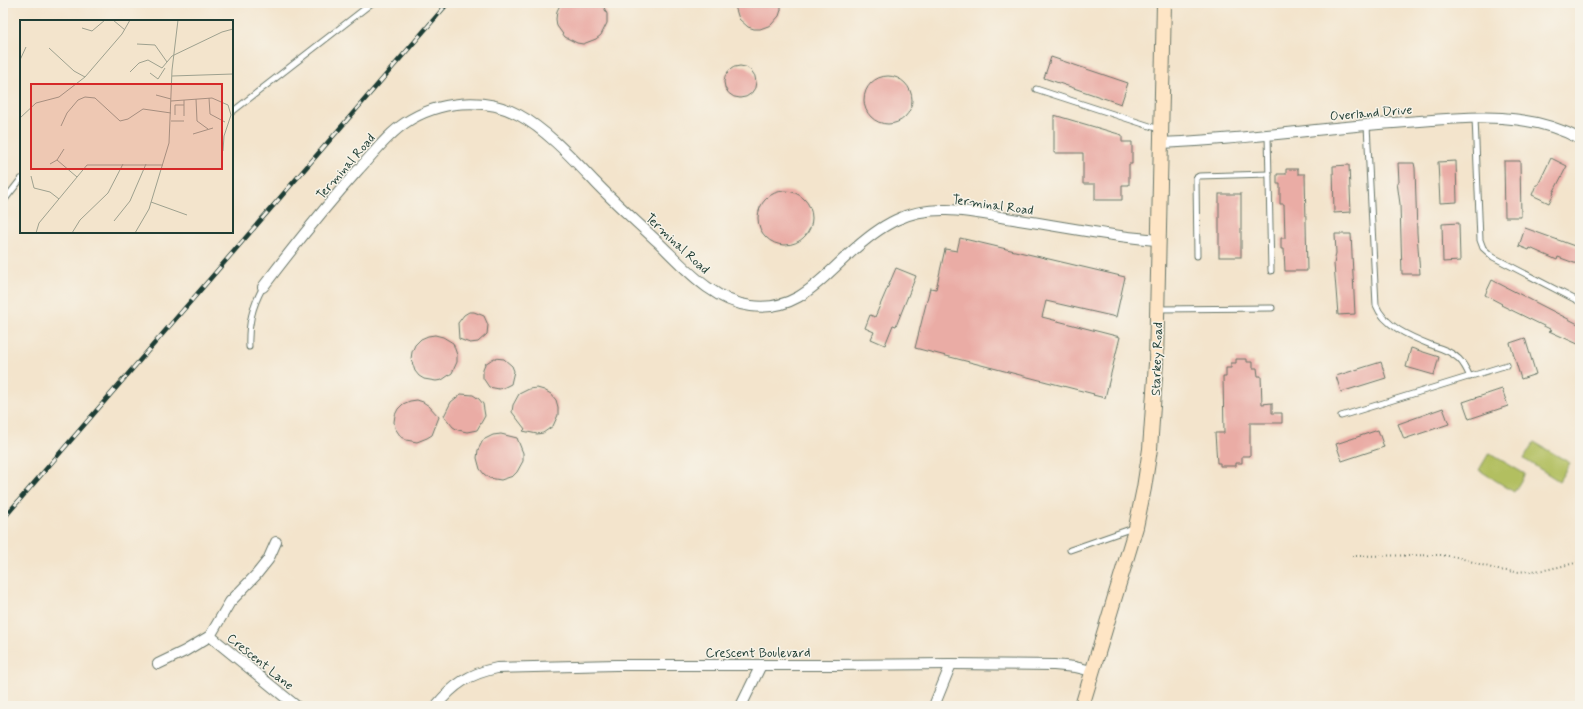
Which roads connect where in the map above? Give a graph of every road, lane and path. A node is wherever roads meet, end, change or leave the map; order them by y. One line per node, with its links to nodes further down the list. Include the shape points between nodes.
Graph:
1 (372, 3): 4 (lane)
2 (1164, 3): 8 (main road, Starkey Road)
3 (1036, 89): 8 (lane)
4 (233, 111)
5 (1475, 118): 6 (street, Overland Drive); 9 (street, Overland Drive, via 1534,121); 17 (lane, via 1480,240 1484,248 1493,257)
6 (1367, 125): 7 (street, Overland Drive); 22 (lane, via 1378,312 1414,338 1450,352 1466,367)
7 (1268, 135): 8 (street, Overland Drive, via 1203,142); 10 (lane)
8 (1161, 136): 13 (main road, Starkey Road)
9 (1580, 139)
10 (1268, 174): 14 (lane, via 1196,178); 15 (lane)
11 (20, 180): 12 (lane)
12 (3, 202)
13 (1159, 240): 16 (street, Terminal Road, via 1129,238 956,210 926,211 895,220 872,235 803,295 770,307 740,305 715,294 559,146 530,122 503,108 469,103 431,110 414,117 391,133 299,239); 19 (main road, Starkey Road)
14 (1197, 256)
15 (1271, 271)
16 (263, 287): 20 (lane, via 250,316)
17 (1580, 302)
18 (1272, 308): 19 (lane)
19 (1158, 309): 24 (main road, Starkey Road, via 1152,433)
20 (249, 347)
21 (1507, 365): 22 (lane)
22 (1470, 377): 23 (lane)
23 (1341, 416)
24 (1136, 527): 26 (lane); 33 (main road, Starkey Road)
25 (276, 542): 29 (street, via 268,560 230,602)
26 (1070, 550)
27 (1352, 556): 28 (path, via 1440,554 1498,570 1516,572 1545,570)
28 (1580, 562)
29 (210, 636): 30 (street); 34 (street, Crescent Lane)
30 (158, 664)
31 (951, 664): 32 (street, Crescent Boulevard); 33 (street, Crescent Boulevard, via 1054,664); 37 (street)
32 (761, 665): 35 (street, Crescent Boulevard, via 616,664 496,668 467,678 451,689); 36 (street)
33 (1092, 671): 38 (main road, Starkey Road)
34 (296, 706)
35 (436, 706)
36 (741, 706)
37 (934, 706)
38 (1082, 706)

